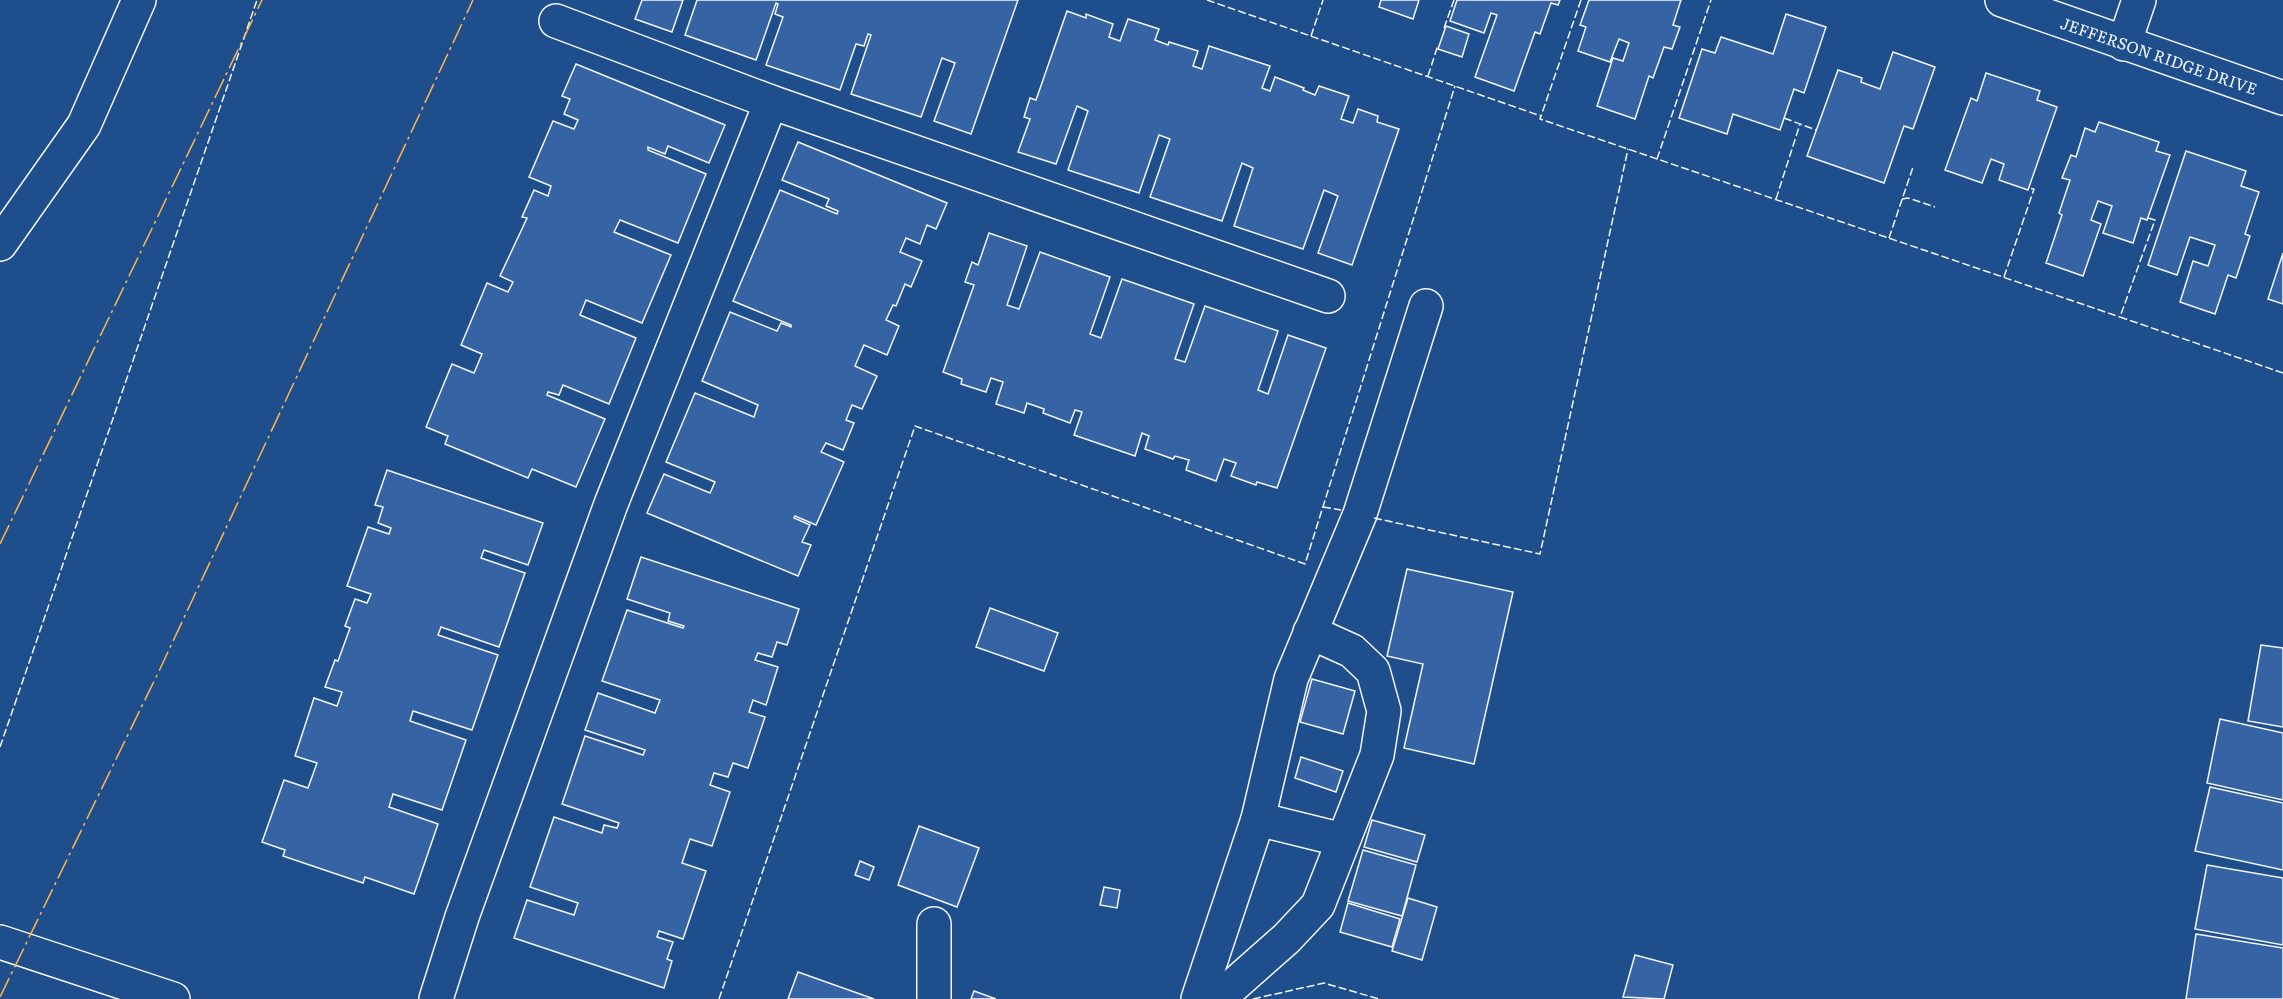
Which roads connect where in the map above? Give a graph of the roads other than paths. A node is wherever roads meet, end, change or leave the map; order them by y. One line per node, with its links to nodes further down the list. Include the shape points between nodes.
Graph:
1 (139, 0): 8 (street, via 84,125)
2 (2002, 0): 5 (street, JEFFERSON RIDGE DRIVE)
3 (2139, 0): 5 (street)
4 (556, 21): 7 (street)
5 (2124, 44): 6 (street, JEFFERSON RIDGE DRIVE)
6 (2283, 98)
7 (771, 102): 9 (street); 18 (street, via 611,504)
8 (0, 244)
9 (1328, 296)
10 (1426, 306): 11 (street, via 1360,514)
11 (1310, 632): 12 (street, via 1291,679); 13 (street, via 1352,651 1372,671 1384,711 1377,755)
12 (1258, 819): 13 (street); 20 (street)
13 (1343, 840): 21 (street, via 1318,905)
14 (934, 924): 19 (street)
15 (0, 942): 16 (street)
16 (139, 993): 17 (street)
17 (173, 999)
18 (436, 999)
19 (934, 999)
20 (1197, 999)
21 (1218, 999)

